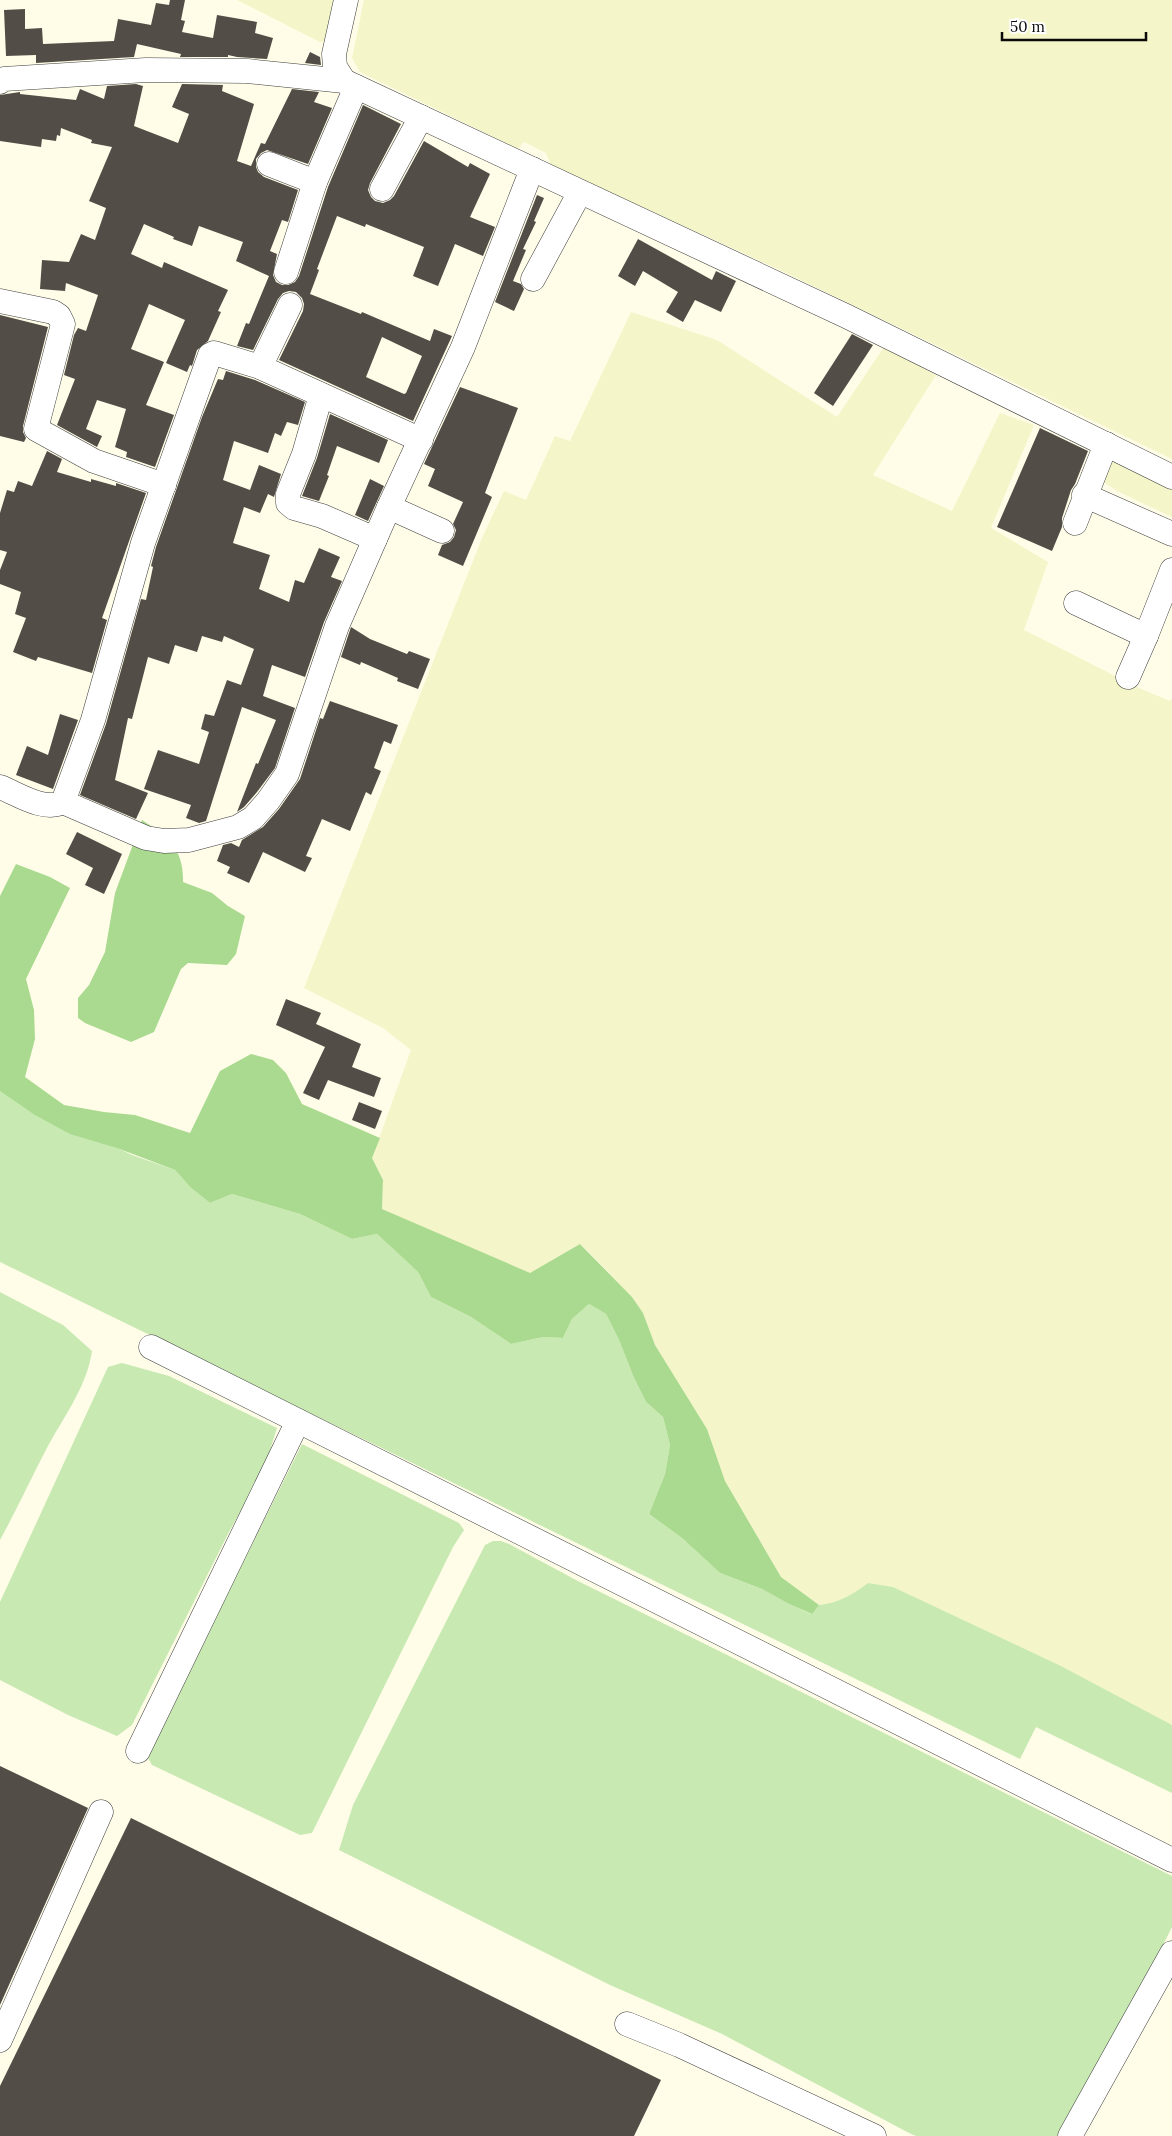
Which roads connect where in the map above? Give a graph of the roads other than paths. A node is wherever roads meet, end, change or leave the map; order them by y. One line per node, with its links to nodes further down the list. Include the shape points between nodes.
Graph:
1 (346, 0): 3 (street, via 334,54 335,67)
2 (0, 82): 3 (street, via 4,79 146,70 247,71)
3 (350, 84): 4 (street); 7 (street)
4 (421, 117): 6 (street); 8 (street)
5 (269, 164): 7 (street)
6 (532, 170): 9 (street); 16 (street, via 463,348)
7 (315, 182): 10 (street)
8 (382, 189)
9 (580, 192): 11 (street); 17 (street, via 846,316)
10 (286, 272)
11 (533, 280)
12 (0, 301): 19 (street, via 53,312 62,324 36,429 94,461)
13 (290, 305): 14 (street)
14 (260, 367): 15 (street); 19 (street, via 228,356 210,355)
15 (321, 396): 16 (street); 25 (street, via 288,494 288,503)
16 (421, 440): 21 (street)
17 (1106, 444): 18 (street); 20 (street)
18 (1172, 477)
19 (164, 485): 31 (street, via 143,543 93,720)
20 (1084, 495): 22 (street); 24 (street)
21 (389, 507): 23 (street); 25 (street)
22 (1075, 523)
23 (442, 531)
24 (1172, 534)
25 (375, 539): 31 (street, via 337,626 287,774 253,818 238,827 189,840 164,841 146,838)
26 (1172, 570): 28 (street)
27 (1076, 603): 28 (street)
28 (1146, 636): 29 (street)
29 (1128, 677)
30 (0, 786): 31 (street, via 46,805 55,807)
31 (63, 802)
32 (151, 1347): 33 (street)
33 (298, 1421): 34 (street); 36 (street)
34 (138, 1751)
35 (101, 1812): 39 (street)
36 (1172, 1860)
37 (1172, 1953): 41 (street)
38 (628, 2024): 40 (street)
39 (0, 2040)
40 (874, 2136)
41 (1070, 2136)

